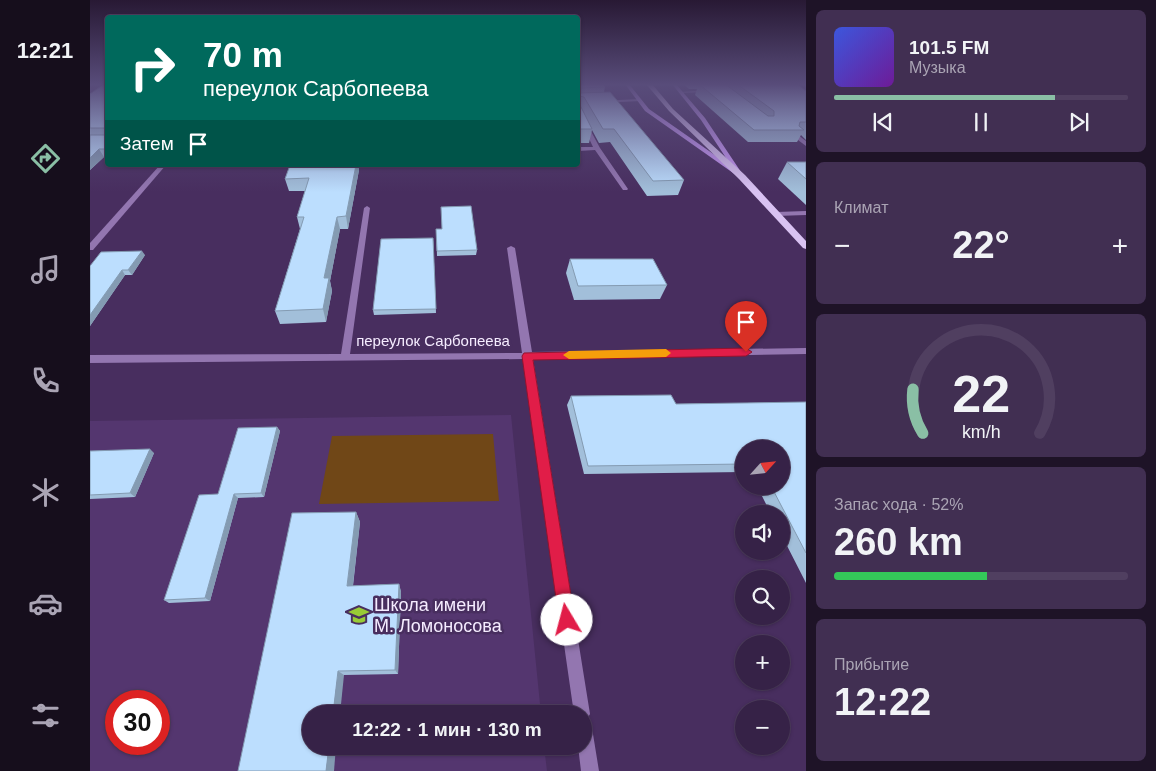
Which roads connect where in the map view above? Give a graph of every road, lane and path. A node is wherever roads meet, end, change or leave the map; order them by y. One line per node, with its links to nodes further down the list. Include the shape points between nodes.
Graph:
1 (583, 120): 8 (street)
2 (660, 120): 10 (street)
3 (682, 120): 10 (main road)
4 (704, 120): 10 (street)
5 (796, 136): 6 (street)
6 (806, 144)
7 (580, 148): 8 (street)
8 (597, 148): 11 (street)
9 (161, 167): 16 (street)
10 (742, 177): 14 (main road)
11 (625, 188)
12 (367, 208): 20 (street)
13 (806, 213): 14 (street)
14 (776, 214): 15 (main road)
15 (806, 246)
16 (90, 248)
17 (511, 248): 19 (street)
18 (806, 351): 19 (street, переулок Сарбопеева)
19 (527, 356): 20 (street, переулок Сарбопеева); 22 (street)
20 (346, 357): 21 (street, переулок Сарбопеева)
21 (90, 359)
22 (581, 705)
23 (588, 755): 24 (street)
24 (590, 771)

